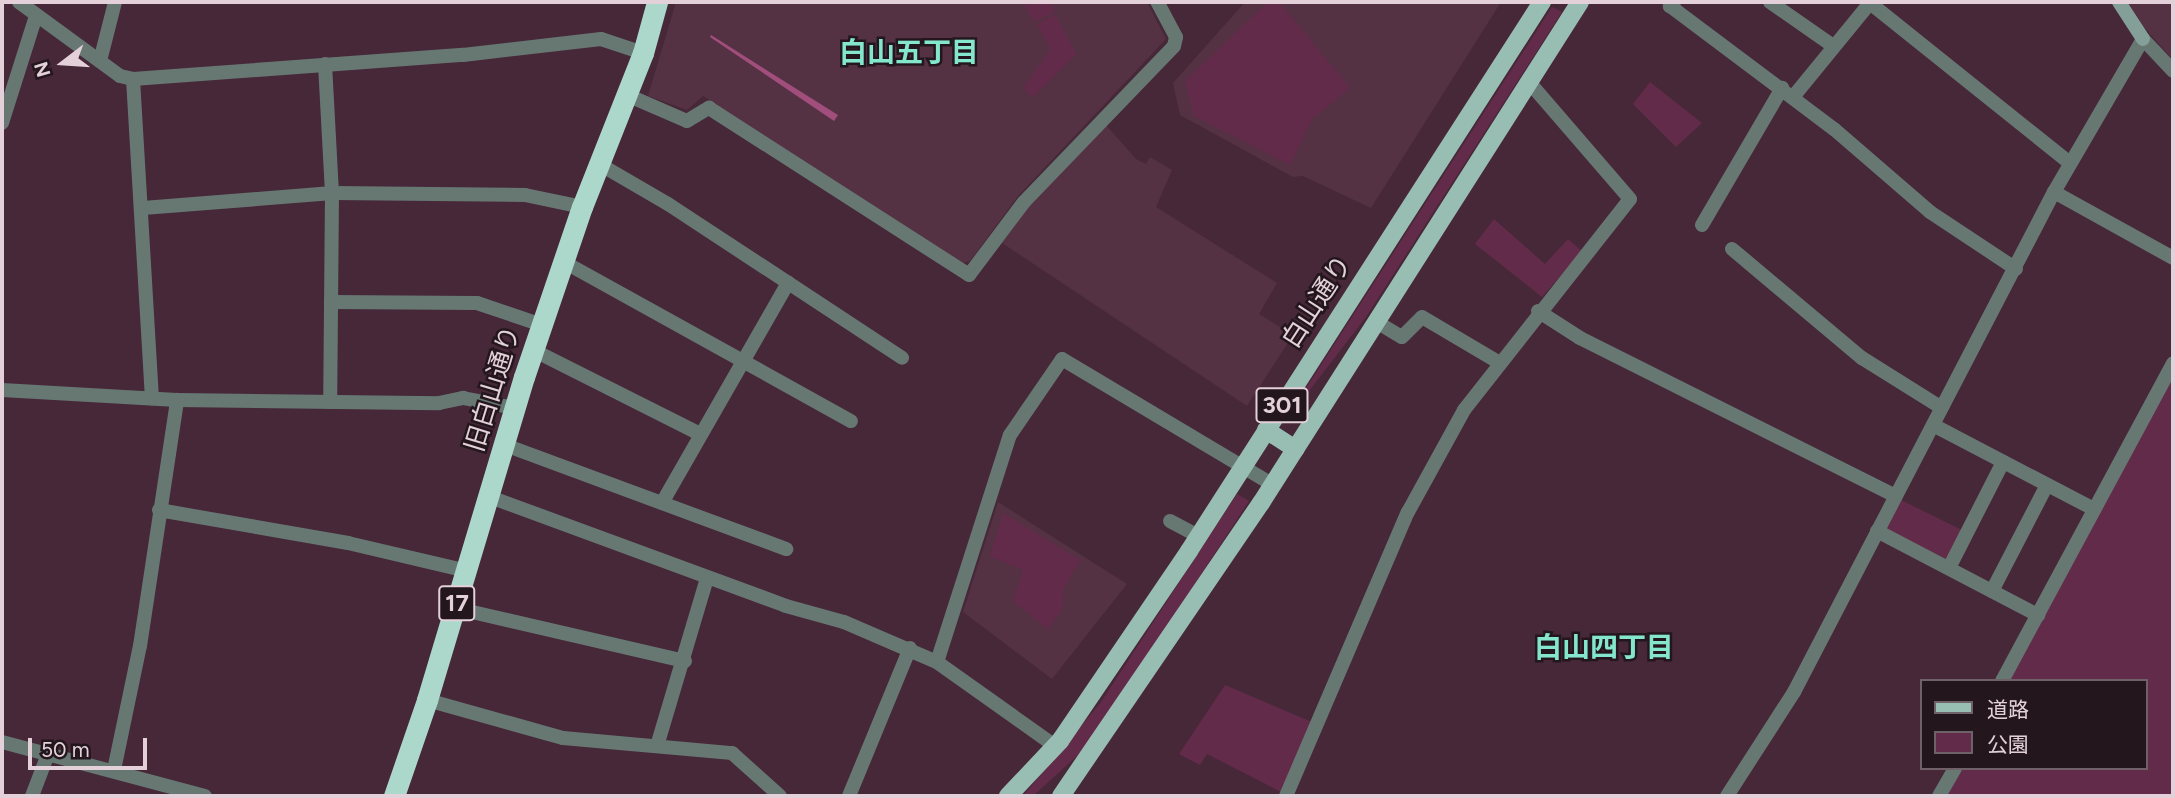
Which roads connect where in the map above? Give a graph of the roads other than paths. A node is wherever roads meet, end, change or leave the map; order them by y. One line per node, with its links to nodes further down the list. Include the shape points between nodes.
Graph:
1 (19, 2): 11 (street)
2 (115, 2): 15 (street)
3 (657, 2): 14 (highway, 旧白山通り / 17)
4 (1157, 2): 21 (street, via 1175,37 1174,46 1024,202 969,275 709,108 687,121)
5 (1542, 2): 52 (main road, 白山通り / 301)
6 (1580, 2): 19 (main road, 301)
7 (1770, 2): 13 (street)
8 (2119, 2): 12 (street)
9 (1669, 3): 20 (street)
10 (1871, 3): 13 (street); 23 (street)
11 (36, 16): 15 (street); 22 (street)
12 (2143, 40): 17 (street); 23 (street)
13 (1833, 47): 20 (street)
14 (643, 53): 16 (street, via 600,39 463,55); 21 (highway, 旧白山通り / 17)
15 (100, 61): 18 (street, via 120,76)
16 (325, 64): 18 (street); 26 (street)
17 (2173, 71)
18 (133, 79): 28 (street)
19 (1529, 82): 36 (street, via 1630,199); 37 (main road, 301)
20 (1787, 92): 29 (street); 33 (street, via 1930,212)
21 (627, 95): 24 (highway, 旧白山通り / 17)
22 (2, 123)
23 (2070, 163): 25 (street)
24 (601, 165): 27 (highway, 旧白山通り / 17); 34 (street)
25 (2054, 192): 31 (street); 33 (street)
26 (332, 193): 27 (street, via 525,195); 28 (street); 35 (street)
27 (582, 207): 32 (highway, 旧白山通り / 17)
28 (143, 208): 45 (street)
29 (1702, 225)
30 (1732, 249): 49 (street, via 1863,359)
31 (2173, 258)
32 (564, 262): 38 (highway, 旧白山通り / 17); 41 (street)
33 (2016, 270): 49 (street)
34 (788, 283): 40 (street); 41 (street)
35 (331, 302): 38 (street, via 477,303); 47 (street)
36 (1538, 311): 42 (street); 60 (street, via 1580,338)
37 (1375, 321): 42 (street, via 1402,337 1422,317); 55 (main road, 301)
38 (542, 325): 39 (highway, 旧白山通り / 17)
39 (533, 350): 48 (highway, 旧白山通り / 17); 53 (street)
40 (902, 358)
41 (743, 359): 50 (street); 53 (street)
42 (1498, 362): 94 (street, via 1464,410 1408,512)
43 (2173, 363): 63 (street)
44 (2, 390): 45 (street)
45 (152, 398): 46 (street)
46 (177, 400): 47 (street); 64 (street)
47 (330, 402): 48 (street, via 439,403 463,398)
48 (515, 408): 54 (highway, 旧白山通り / 17)
49 (1942, 408): 51 (street)
50 (851, 421)
51 (1933, 425): 56 (street); 60 (street)
52 (1266, 430): 55 (main road); 57 (main road, 白山通り / 301)
53 (698, 433): 62 (street)
54 (505, 445): 61 (highway, 旧白山通り / 17); 62 (street)
55 (1295, 449): 58 (main road, 301)
56 (2003, 462): 59 (street); 69 (street)
57 (1243, 466): 58 (street); 67 (main road, 白山通り / 301); 77 (street, via 1062,359 1010,435)
58 (1272, 484): 86 (main road, 301)
59 (2047, 485): 63 (street); 72 (street)
60 (1896, 496): 66 (street)
61 (490, 497): 70 (highway, 旧白山通り / 17); 71 (street)
62 (662, 503): 68 (street)
63 (2094, 509): 74 (street)
64 (159, 510): 70 (street, via 348,542); 84 (street, via 140,646)
65 (1170, 520): 67 (street)
66 (1877, 531): 69 (street); 95 (street, via 1794,692)
67 (1198, 536): 82 (main road, 白山通り / 301)
68 (786, 549)
69 (1949, 568): 72 (street)
70 (467, 572): 73 (highway, 旧白山通り / 17)
71 (707, 578): 75 (street); 76 (street)
72 (1992, 591): 74 (street)
73 (455, 608): 76 (street); 79 (highway, 旧白山通り / 17)
74 (2038, 615): 78 (street)
75 (910, 648): 77 (street); 91 (street)
76 (685, 661): 81 (street)
77 (937, 662): 82 (street)
78 (2003, 679)
79 (427, 700): 81 (street, via 564,738); 89 (highway, 旧白山通り / 17)
80 (2, 742): 83 (street)
81 (657, 746): 90 (street, via 732,753)
82 (1055, 746): 92 (main road, 白山通り / 301)
83 (48, 754): 84 (street); 87 (street)
84 (114, 770): 88 (street)
85 (1954, 770): 96 (street)
86 (1065, 790): 93 (main road)
87 (32, 796)
88 (205, 796)
89 (394, 796)
90 (780, 796)
91 (849, 796)
92 (1008, 796)
93 (1049, 796)
94 (1286, 796)
95 (1727, 796)
96 (1939, 796)

